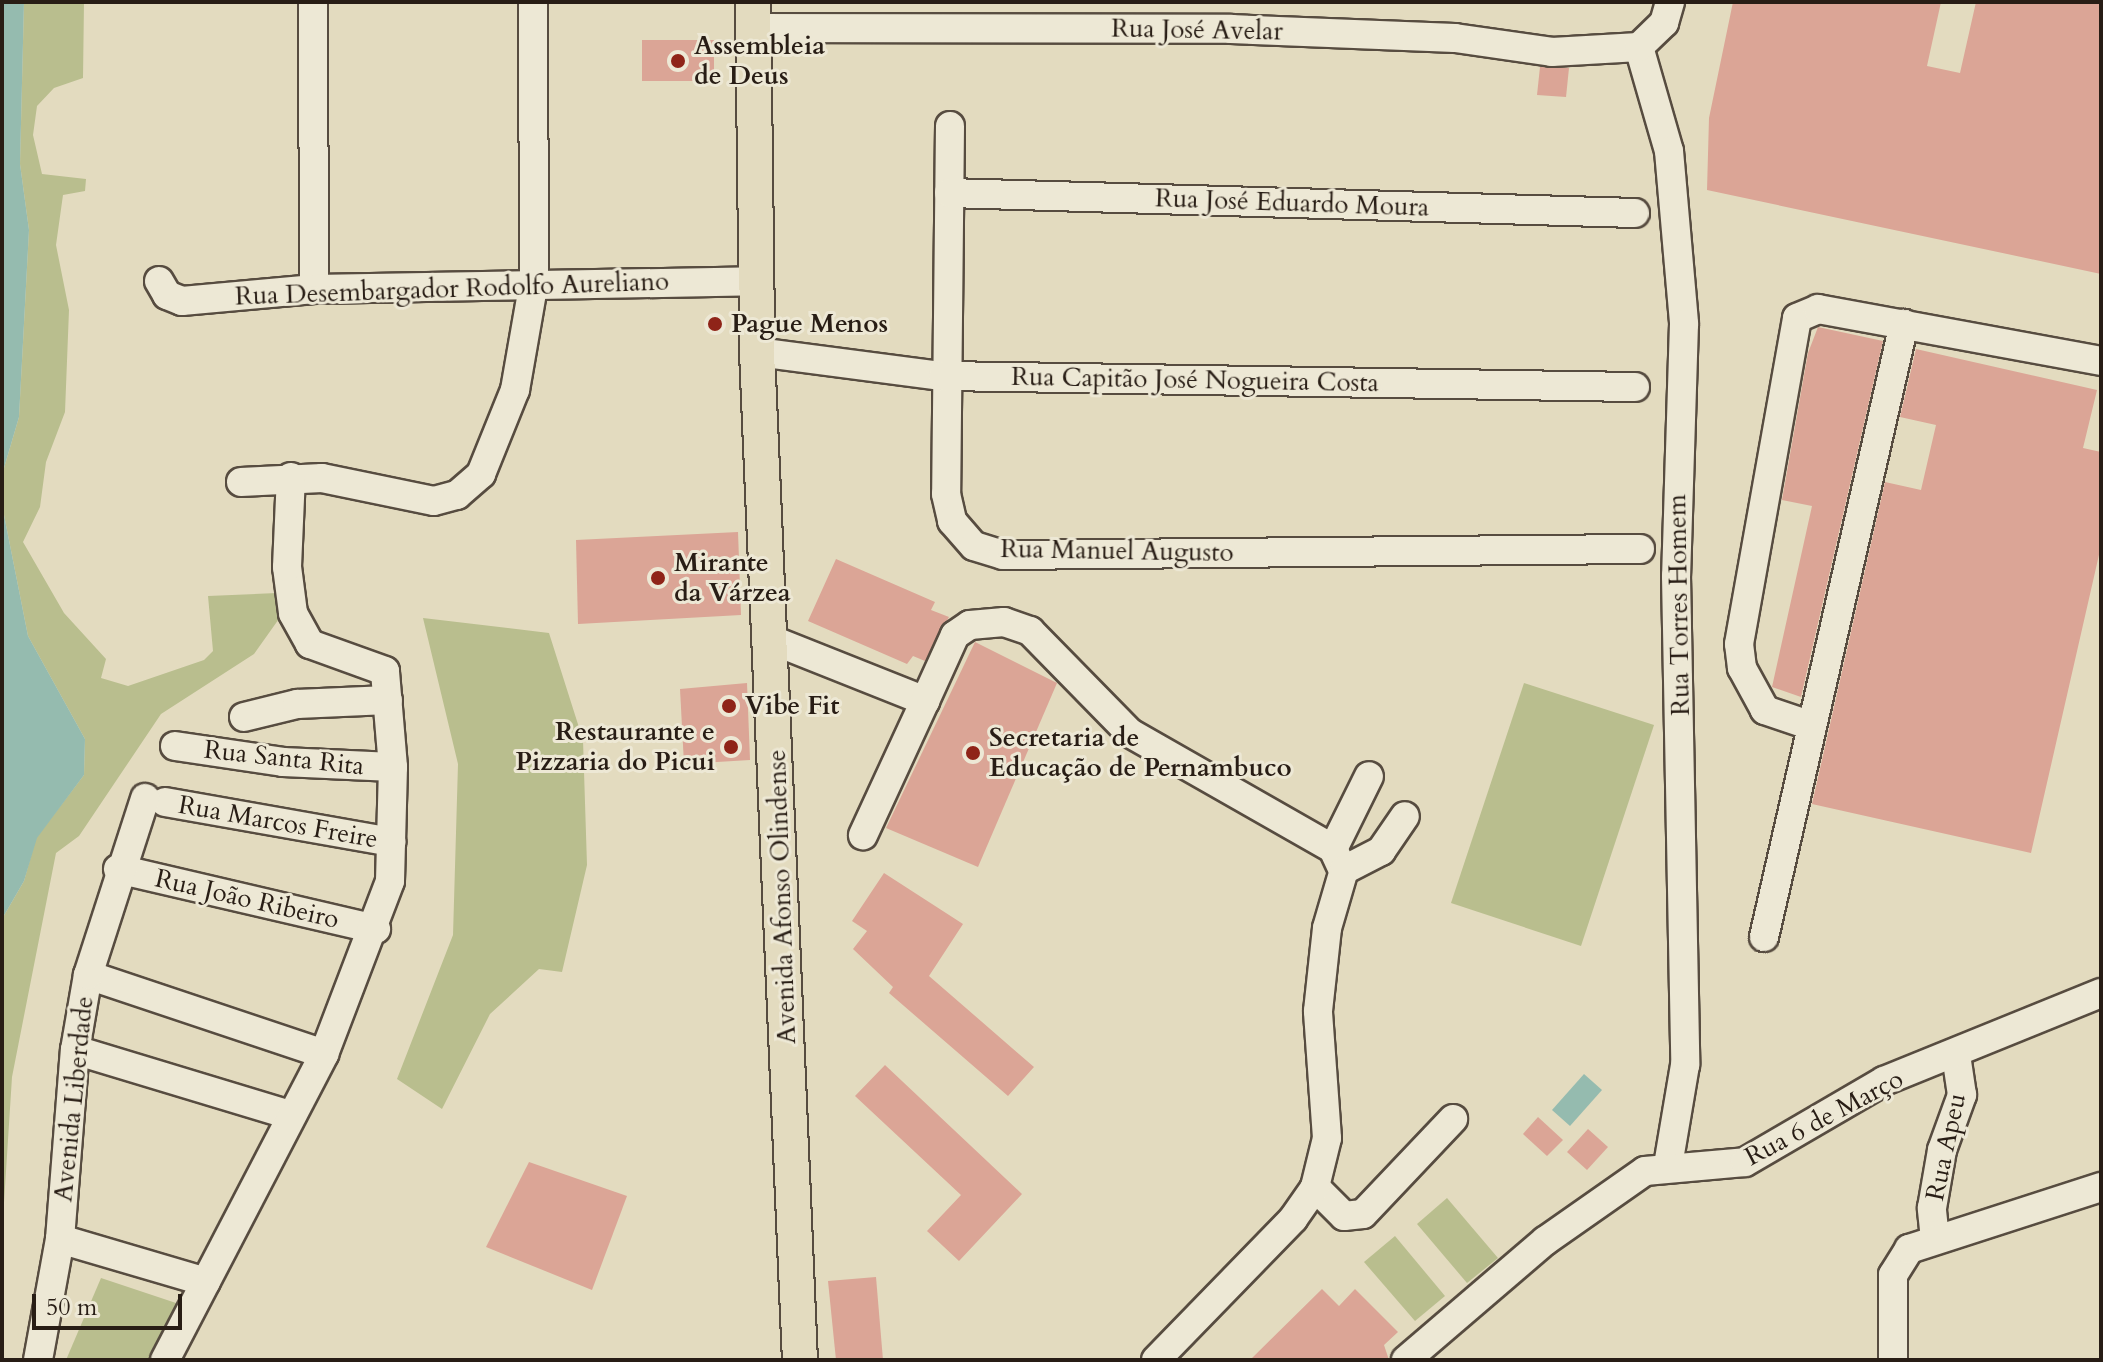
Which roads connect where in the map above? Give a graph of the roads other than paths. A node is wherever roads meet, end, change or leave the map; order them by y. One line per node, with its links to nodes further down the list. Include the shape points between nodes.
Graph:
1 (313, 2): 13 (street)
2 (533, 2): 11 (street)
3 (1670, 2): 6 (street, via 1664,23)
4 (752, 15): 5 (street, Rua José Avelar); 12 (main road, Avenida Afonso Olindense)
5 (1231, 15): 6 (street, Rua José Avelar, via 1552,52)
6 (1639, 47): 45 (street, Rua Torres Homem, via 1669,151 1684,324 1676,576 1685,1065)
7 (950, 126): 8 (street, Rua Manuel Augusto)
8 (949, 193): 9 (street, Rua José Eduardo Moura); 17 (street, Rua Manuel Augusto)
9 (1635, 213)
10 (159, 281): 13 (street, Rua Desembargador Rodolfo Aureliano, via 167,295 182,301)
11 (534, 281): 12 (street, Rua Desembargador Rodolfo Aureliano); 13 (street, Rua Desembargador Rodolfo Aureliano); 19 (street, via 515,390 481,474 457,495 434,501)
12 (755, 281): 15 (main road, Avenida Afonso Olindense)
13 (314, 289)
14 (1904, 324): 16 (street); 26 (street); 26 (street, via 1818,309 1803,313 1794,325 1739,644 1742,668 1765,710)
15 (757, 352): 17 (street, Rua Capitão José Nogueira Costa); 22 (main road, Avenida Afonso Olindense)
16 (2101, 361)
17 (943, 376): 18 (street, Rua Capitão José Nogueira Costa); 21 (street, Rua Manuel Augusto, via 952,521 974,546 1003,555)
18 (1635, 387)
19 (291, 477): 20 (street); 23 (street, via 287,567 293,613 310,644 385,671)
20 (241, 482)
21 (1640, 549)
22 (772, 640): 24 (street); 53 (main road, Avenida Afonso Olindense)
23 (388, 700): 25 (street, via 297,704); 28 (street)
24 (925, 701): 32 (street); 34 (street, via 955,635 970,625 1004,622 1030,631 1130,733)
25 (244, 717)
26 (1812, 726): 37 (street)
27 (175, 746): 28 (street, Rua Santa Rita, via 283,762)
28 (393, 767): 33 (street)
29 (1369, 776): 34 (street)
30 (155, 800): 33 (street, Rua Marcos Freire); 35 (street, Avenida Liberdade)
31 (1405, 816): 34 (street, via 1381,851)
32 (863, 835)
33 (391, 842): 36 (street, via 390,881)
34 (1338, 860): 46 (street, via 1319,982 1318,1077 1327,1138)
35 (118, 869): 36 (street, Rua João Ribeiro); 38 (street, Avenida Liberdade)
36 (376, 929): 41 (street)
37 (1764, 937)
38 (88, 975): 40 (street, Avenida Liberdade); 41 (street)
39 (2101, 993): 42 (street, Rua 6 de Março)
40 (75, 1050): 43 (street); 48 (street, Avenida Liberdade)
41 (324, 1054): 43 (street)
42 (1956, 1055): 45 (street, Rua 6 de Março, via 1865,1091 1745,1162); 49 (street, Rua Apeu, via 1962,1095 1942,1150)
43 (290, 1115): 50 (street)
44 (1453, 1119): 46 (street, via 1363,1214 1344,1216)
45 (1668, 1166): 55 (street, Rua 6 de Março, via 1628,1181 1545,1241)
46 (1315, 1187): 54 (street, via 1293,1219)
47 (2101, 1187): 49 (street)
48 (60, 1239): 50 (street); 51 (street, Avenida Liberdade)
49 (1922, 1244): 56 (street, via 1893,1275)
50 (206, 1282): 52 (street)
51 (38, 1360)
52 (165, 1360)
53 (800, 1360)
54 (1156, 1360)
55 (1406, 1360)
56 (1893, 1360)

